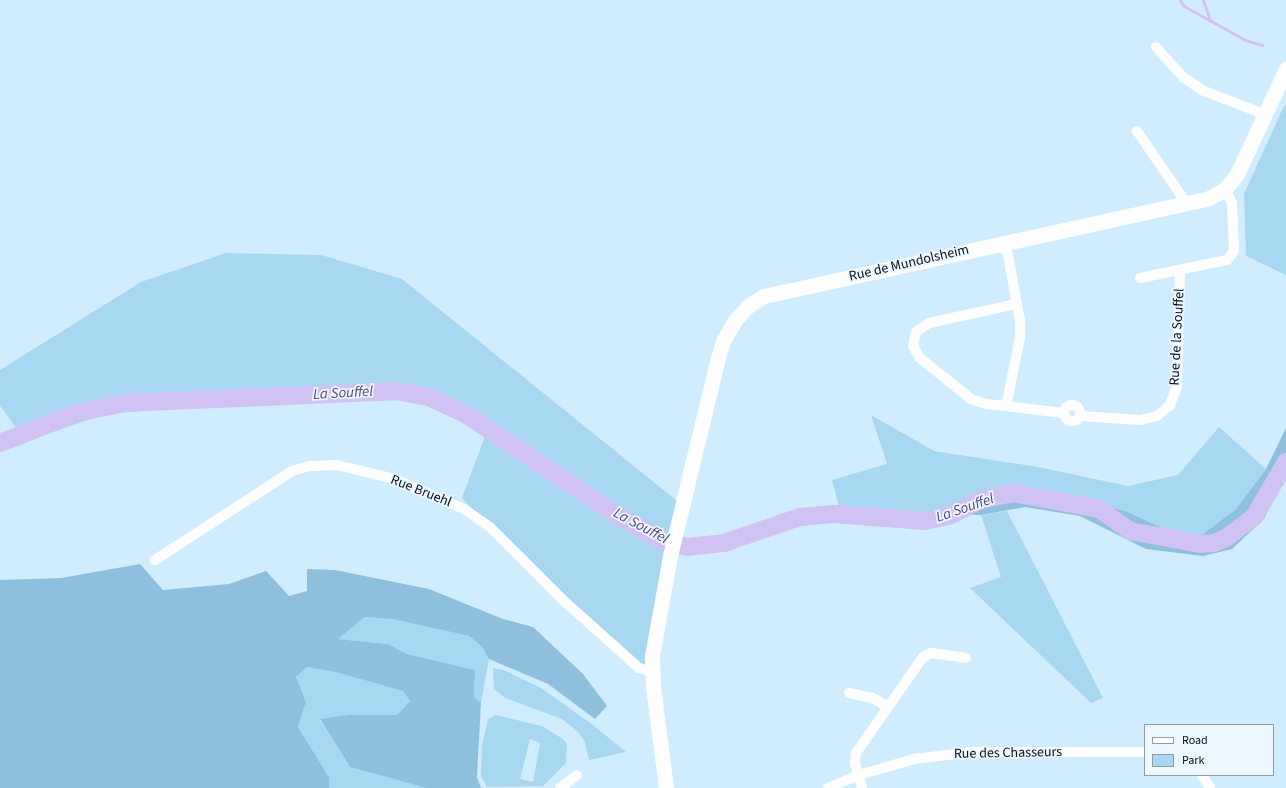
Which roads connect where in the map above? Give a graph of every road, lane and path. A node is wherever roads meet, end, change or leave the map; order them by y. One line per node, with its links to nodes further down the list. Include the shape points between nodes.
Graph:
1 (1156, 47): 3 (street, via 1184,77 1204,91)
2 (1286, 69): 3 (street, Rue de Mundolsheim)
3 (1264, 114): 5 (street, Rue de Mundolsheim, via 1237,174)
4 (1137, 131): 6 (street)
5 (1225, 189): 6 (street, Rue de Mundolsheim, via 1209,198); 8 (street, Rue de la Souffel, via 1232,202 1234,251 1227,260)
6 (1187, 204): 7 (street, Rue de Mundolsheim)
7 (1003, 245): 10 (street); 14 (street, Rue de Mundolsheim, via 976,248 764,296 749,305 732,325 717,361 674,534)
8 (1180, 270): 9 (street, Rue de la Souffel); 11 (street, Rue de la Souffel, via 1177,387 1170,405 1157,416 1140,420 1081,416 1080,409 1074,405 1068,406 1064,413)
9 (1140, 278)
10 (1017, 304): 11 (street, via 1020,338); 11 (street, via 929,324 916,332 913,346 920,358 971,398 986,404)
11 (1006, 406)
12 (156, 560): 14 (street, Rue Bruehl, via 292,472 310,466 337,465 395,479 464,509 491,528 563,600 639,668)
13 (966, 658): 16 (street, via 931,653 922,657)
14 (652, 672): 22 (street, Rue de Mundolsheim)
15 (849, 693): 16 (street, via 872,698)
16 (886, 706): 19 (street, via 856,753)
17 (1144, 752): 19 (street, Rue des Chasseurs, via 972,752 914,759)
18 (577, 775): 21 (street)
19 (858, 775): 23 (street, Rue des Chasseurs); 24 (street)
20 (1203, 776): 25 (street)
21 (560, 788)
22 (666, 788)
23 (828, 788)
24 (862, 788)
25 (1210, 788)

